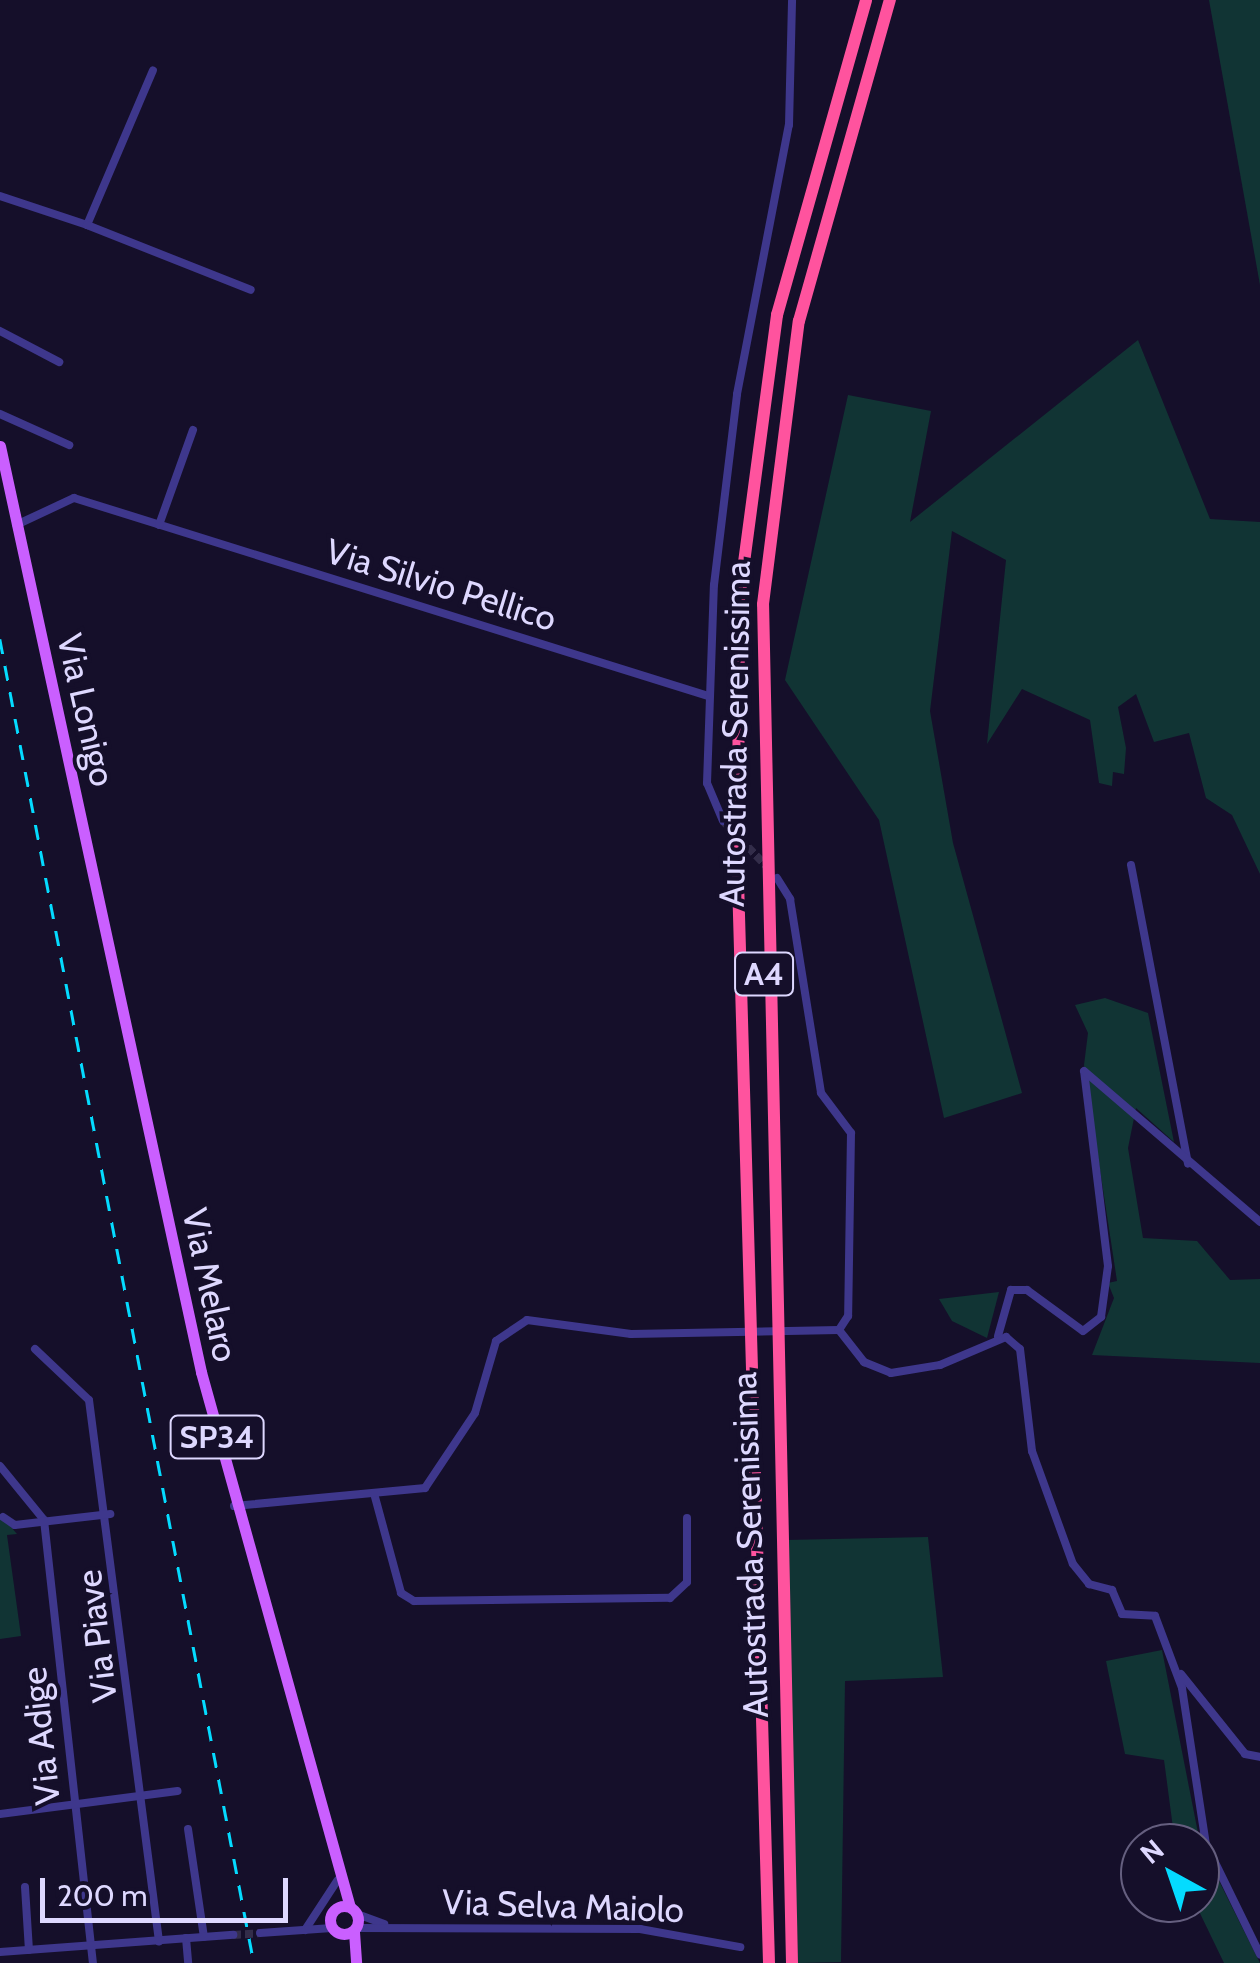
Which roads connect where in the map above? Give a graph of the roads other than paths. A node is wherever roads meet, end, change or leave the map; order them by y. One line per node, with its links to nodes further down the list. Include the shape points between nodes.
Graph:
1 (792, 0): 16 (street, via 789,125 737,394)
2 (866, 0): 60 (highway, Autostrada Serenissima / A4, via 777,315 739,600 738,857)
3 (890, 0): 61 (highway, Autostrada Serenissima / A4, via 799,322 763,604)
4 (153, 70): 6 (street)
5 (0, 196): 6 (street)
6 (87, 225): 7 (street)
7 (251, 290)
8 (0, 330): 9 (street)
9 (59, 362)
10 (0, 414): 12 (street)
11 (193, 430): 15 (street)
12 (69, 445)
13 (0, 446): 14 (main road, Via Lonigo / SP34)
14 (16, 525): 15 (street, Via Silvio Pellico, via 74,498); 20 (main road, Via Lonigo / SP34)
15 (159, 525): 16 (street, Via Silvio Pellico)
16 (708, 696): 17 (street, via 707,783)
17 (723, 821)
18 (1131, 866): 21 (street)
19 (778, 878): 23 (street, via 790,899 822,1093 851,1133 848,1316)
20 (118, 988): 28 (main road, Via Melaro / SP34)
21 (1188, 1164): 22 (street); 24 (street, via 1082,1072 1108,1266 1101,1317 1091,1331 1076,1329 1027,1290 1011,1290)
22 (1260, 1222)
23 (840, 1330): 24 (street, via 864,1362 891,1373 983,1351); 27 (street, via 516,1324 496,1341 475,1414 434,1480 410,1494)
24 (998, 1336): 33 (street, via 1020,1349 1032,1451 1073,1564 1090,1584 1112,1590 1122,1614 1155,1616)
25 (34, 1349): 29 (street, Via Piave, via 88,1400)
26 (0, 1466): 32 (street)
27 (371, 1496): 28 (street); 31 (street, via 381,1505 401,1593 414,1601 670,1598 687,1582)
28 (234, 1506): 40 (main road, Via Melaro / SP34)
29 (110, 1514): 32 (street); 36 (street, Via Piave)
30 (3, 1517): 32 (street, via 16,1525)
31 (687, 1518)
32 (44, 1520): 37 (street, Via Adige)
33 (1175, 1666): 34 (street, via 1245,1754); 56 (street, via 1206,1844)
34 (1260, 1758)
35 (178, 1791): 36 (street)
36 (143, 1798): 37 (street); 51 (street, Via Piave)
37 (77, 1807): 38 (street); 52 (street, Via Adige)
38 (0, 1814)
39 (188, 1829): 48 (street)
40 (337, 1881): 42 (main road, Via Melaro / SP34); 44 (main road, Via Melaro / SP34); 45 (street, via 319,1918)
41 (24, 1887): 54 (street)
42 (354, 1910): 43 (street, Via Selva Maiolo); 44 (main road); 44 (main road, Via Melaro / SP34)
43 (384, 1924): 44 (street, Via Selva Maiolo); 53 (street, Via Selva Maiolo, via 640,1929)
44 (343, 1927): 45 (street, Via Selva Maiolo); 57 (main road, Via Melaro / SP34)
45 (301, 1932): 46 (street, Via Selva Maiolo)
46 (260, 1933)
47 (233, 1935): 48 (street)
48 (204, 1937): 49 (street)
49 (186, 1938): 51 (street); 59 (street)
50 (0, 1940): 55 (street)
51 (159, 1941): 52 (street)
52 (91, 1945): 54 (street); 58 (street, Via Adige)
53 (740, 1947)
54 (29, 1950): 55 (street)
55 (0, 1952)
56 (1260, 1954)
57 (355, 1961)
58 (93, 1963)
59 (188, 1963)
60 (769, 1963)
61 (792, 1963)

